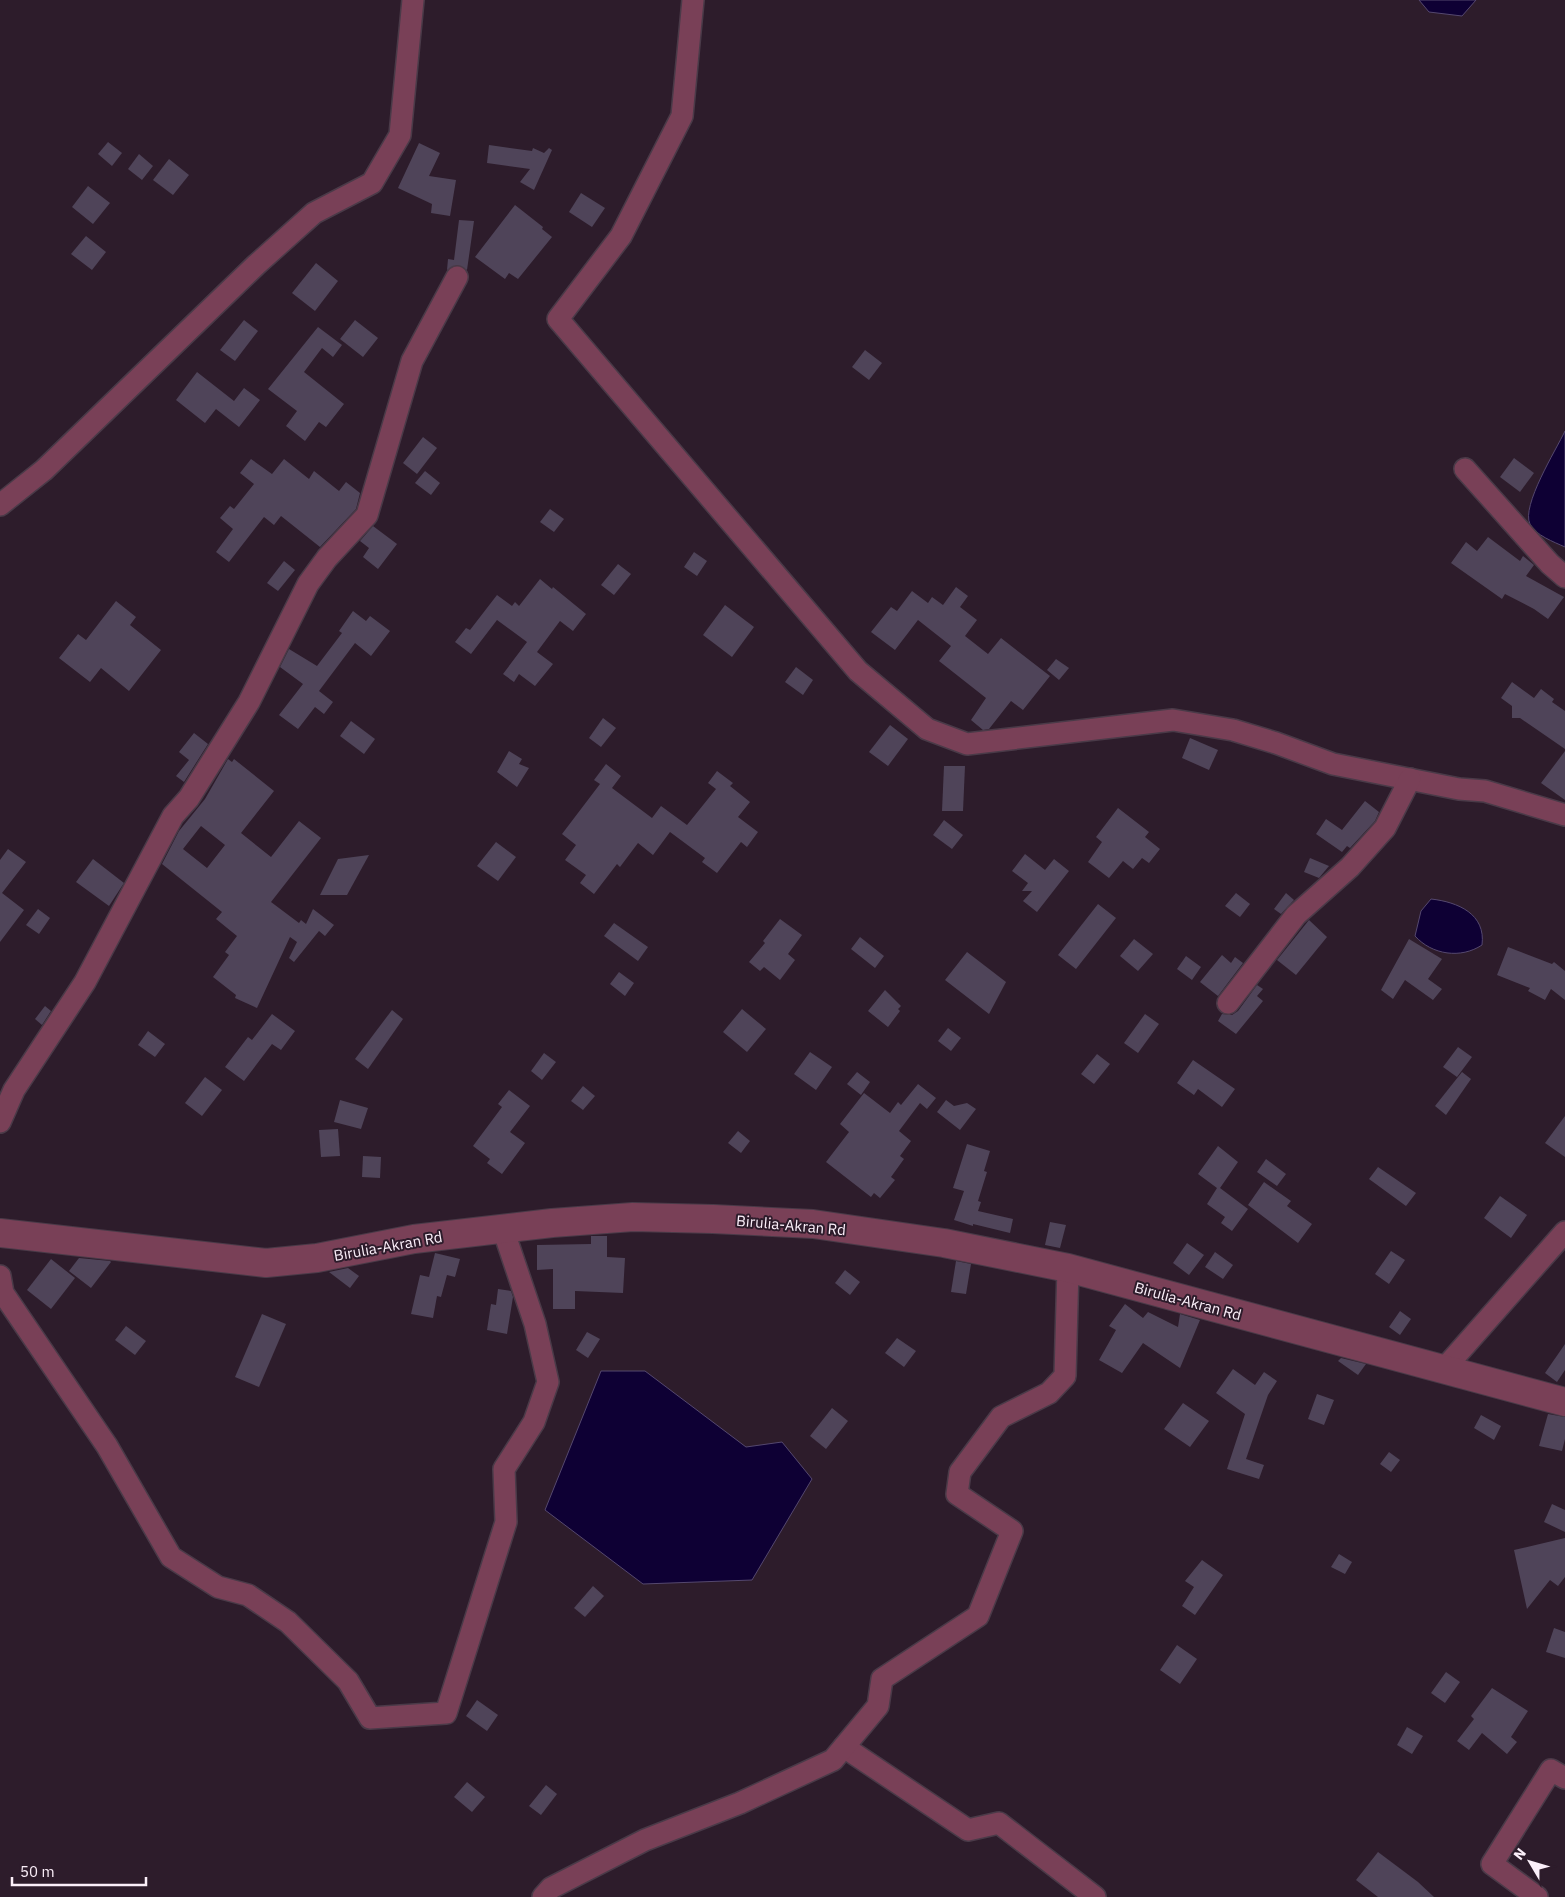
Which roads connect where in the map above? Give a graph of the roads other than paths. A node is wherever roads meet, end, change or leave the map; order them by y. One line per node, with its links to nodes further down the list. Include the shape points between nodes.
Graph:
1 (414, 0): 5 (street, via 400,135 372,183 314,213 44,470)
2 (693, 0): 7 (street, via 682,116 621,236 558,319 858,671 927,729 967,744 1173,720 1233,730 1334,764)
3 (457, 277): 10 (street, via 412,361 367,515 308,584 249,702 189,798 173,816 86,982 14,1090)
4 (1465, 469): 6 (street)
5 (0, 505)
6 (1565, 577)
7 (1410, 779): 8 (street, via 1486,791); 9 (street, via 1385,828 1350,867 1296,915)
8 (1565, 815)
9 (1228, 1003)
10 (0, 1122)
11 (503, 1230): 13 (street, Birulia-Akran Rd, via 414,1239 317,1258 266,1263); 14 (street, Birulia-Akran Rd, via 633,1217 804,1224 944,1243); 15 (street, via 535,1324 548,1382 534,1422 504,1468 506,1522 446,1713 370,1718 348,1681 288,1622 248,1595 218,1588 171,1557 107,1446 3,1293)
12 (1565, 1232): 16 (street)
13 (0, 1233)
14 (1068, 1268): 16 (street, Birulia-Akran Rd); 18 (street, via 1065,1376 1050,1392 1001,1417 960,1472 957,1494 1012,1530 978,1616 882,1679 878,1706)
15 (0, 1276)
16 (1444, 1369): 17 (street, Birulia-Akran Rd)
17 (1565, 1402)
18 (844, 1747): 20 (street, via 833,1760 740,1803 645,1840 550,1888); 21 (street, via 968,1830 999,1823)
19 (1565, 1778): 22 (street, via 1552,1770 1492,1864)
20 (543, 1897)
21 (1095, 1897)
22 (1537, 1897)

